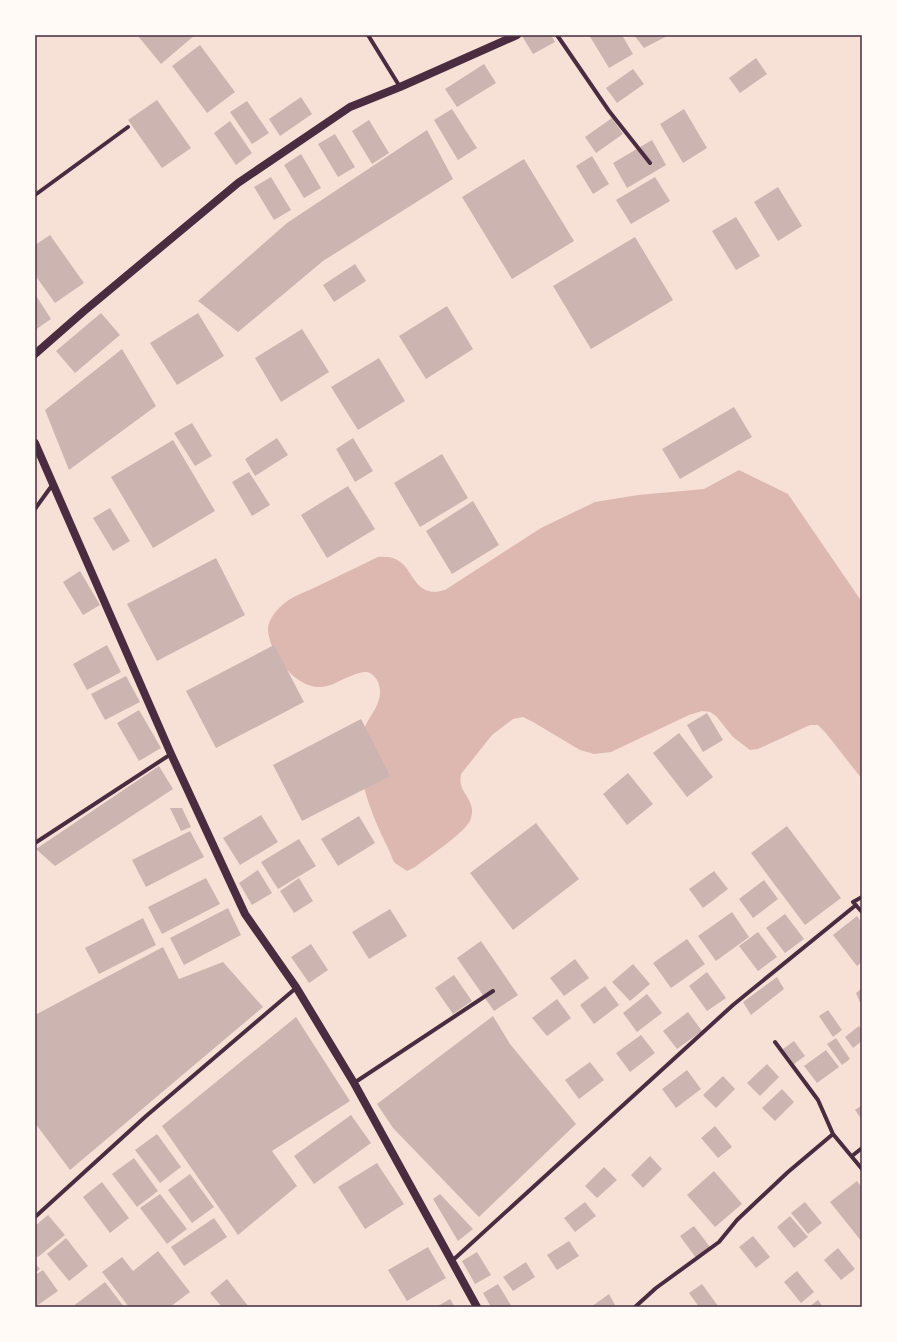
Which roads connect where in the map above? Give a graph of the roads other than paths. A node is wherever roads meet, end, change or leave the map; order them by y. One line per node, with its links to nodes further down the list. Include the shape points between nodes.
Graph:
1 (368, 35): 4 (street)
2 (517, 35): 4 (main road)
3 (557, 35): 6 (street, via 609,111)
4 (400, 88): 8 (main road, via 350,107 238,183)
5 (128, 127): 7 (street)
6 (650, 163)
7 (35, 195)
8 (35, 354)
9 (35, 443): 10 (main road)
10 (53, 484): 11 (street); 12 (main road)
11 (35, 509)
12 (171, 754): 13 (street); 17 (main road, via 245,914)
13 (35, 843)
14 (862, 897): 15 (street, via 853,902)
15 (856, 905): 16 (street); 26 (street, via 733,1005)
16 (862, 912)
17 (296, 988): 20 (main road); 25 (street, via 144,1117)
18 (493, 991): 20 (street)
19 (775, 1042): 21 (street, via 818,1100)
20 (354, 1082): 26 (main road)
21 (833, 1134): 23 (street); 28 (street, via 737,1220 719,1242 656,1288)
22 (862, 1148): 23 (street)
23 (852, 1156): 24 (street)
24 (862, 1169)
25 (35, 1217)
26 (452, 1261): 27 (main road)
27 (477, 1307)
28 (635, 1307)

